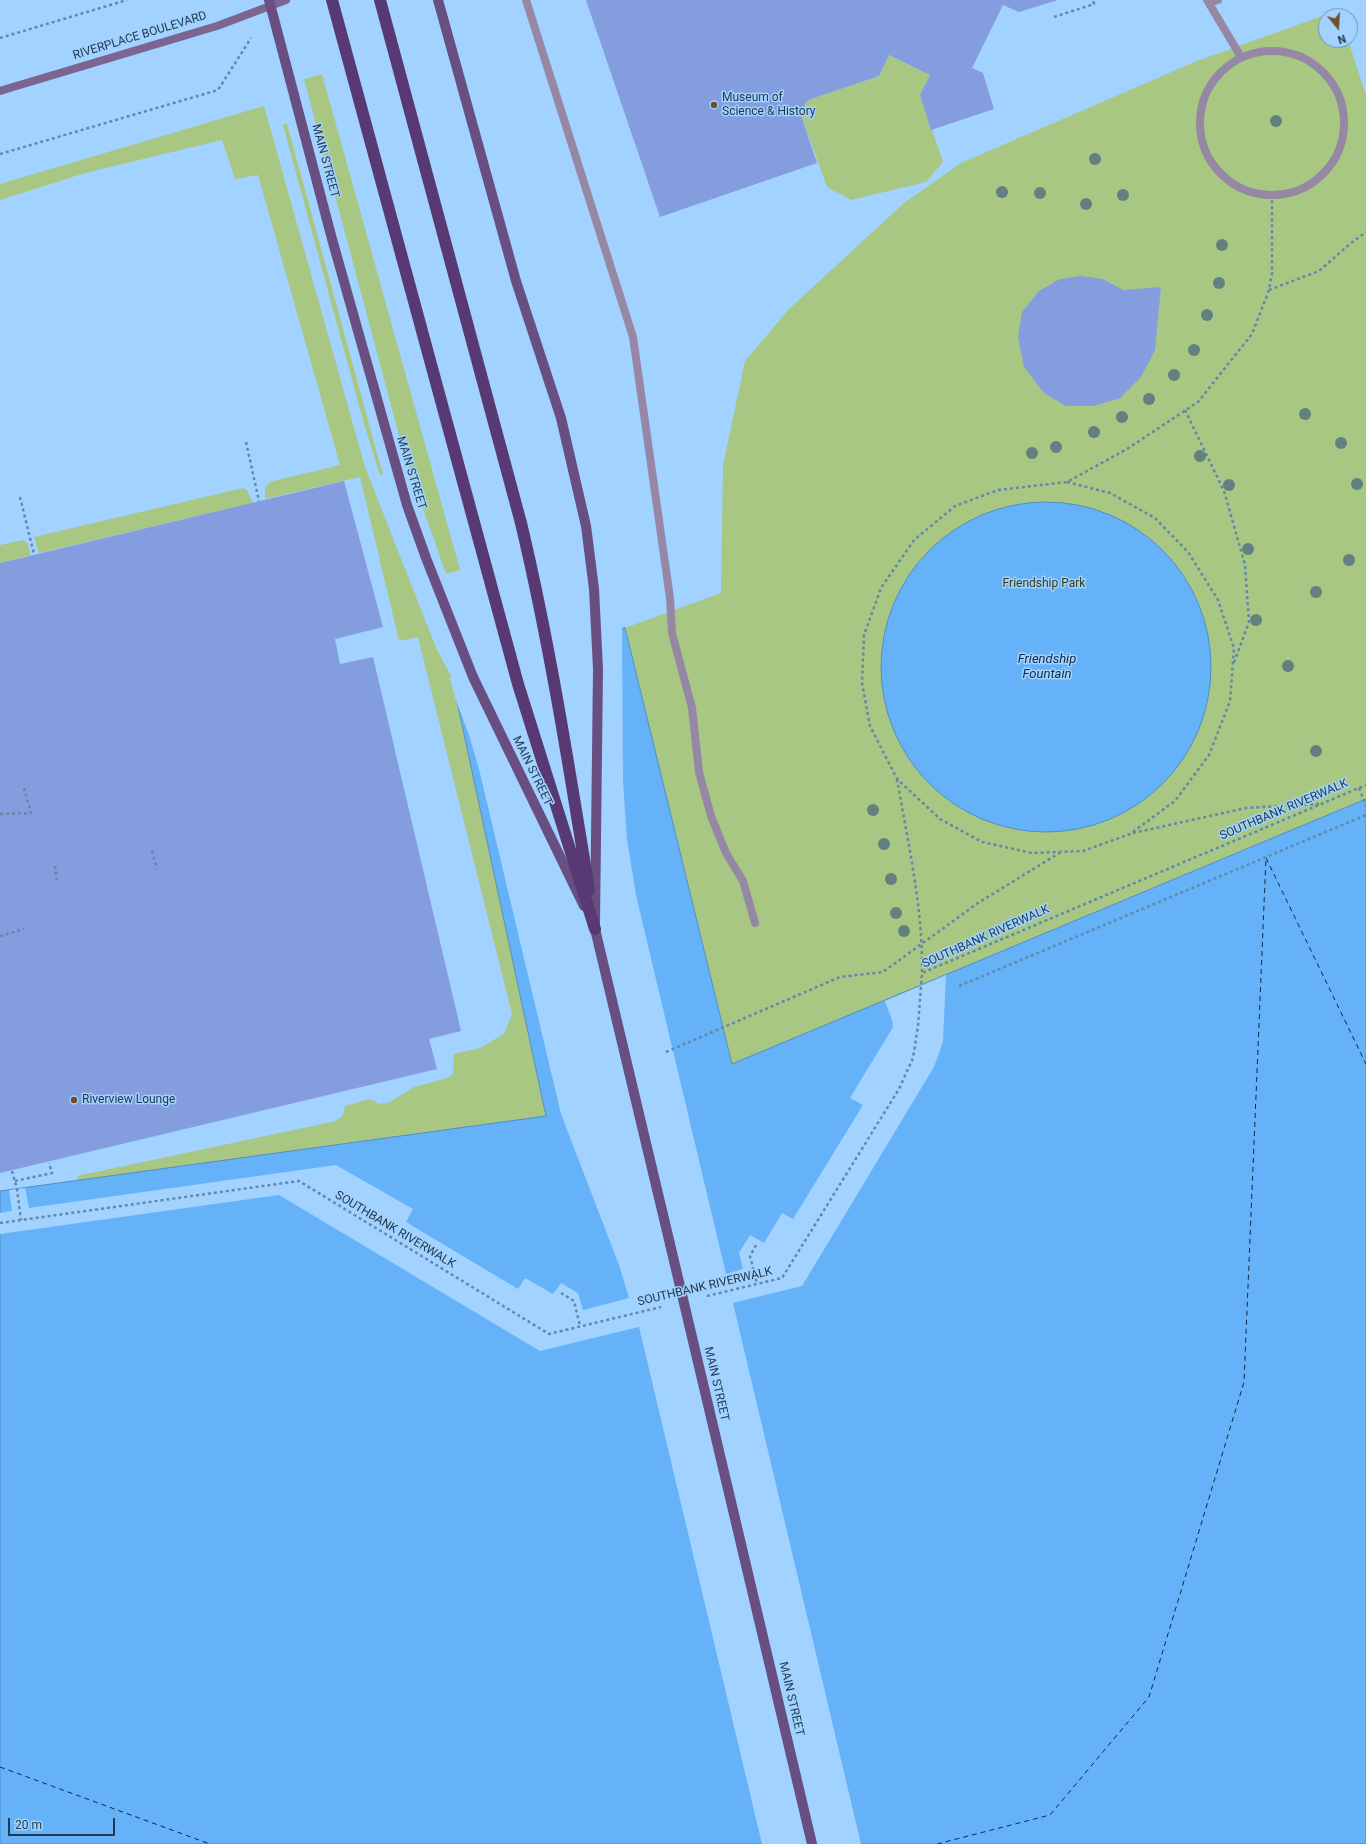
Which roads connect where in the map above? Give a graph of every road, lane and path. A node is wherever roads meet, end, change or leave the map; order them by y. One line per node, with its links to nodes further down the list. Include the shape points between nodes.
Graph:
1 (127, 0): 12 (path)
2 (286, 0): 10 (main road, RIVERPLACE BOULEVARD)
3 (332, 0): 42 (highway, via 504,635)
4 (380, 0): 42 (highway, via 521,523 562,720)
5 (438, 0): 42 (main road, MAIN STREET, via 510,263 563,424 586,526 596,612 598,695)
6 (526, 0): 40 (lane, via 633,337 670,598 672,633 692,708 699,772 711,816 726,853 743,881)
7 (1093, 0): 11 (path, via 1094,4)
8 (1218, 0): 9 (lane)
9 (1208, 2): 13 (lane)
10 (270, 3): 14 (main road, RIVERPLACE BOULEVARD, via 217,26); 15 (path, via 218,90); 42 (main road, MAIN STREET, via 394,462 420,543 460,645 499,732)
11 (1054, 17)
12 (0, 38)
13 (1241, 57): 16 (lane, via 1220,71 1206,91 1199,115 1200,139 1210,162 1226,180 1248,192); 16 (lane, via 1263,50 1287,51 1309,60 1327,75 1340,95 1345,118 1342,142 1332,163 1317,181 1295,192)
14 (0, 91)
15 (0, 154)
16 (1272, 196): 18 (path, via 1272,273)
17 (1366, 232): 18 (path, via 1319,271)
18 (1269, 290): 19 (path, via 1252,334 1198,402)
19 (1185, 410): 21 (path, via 1127,448); 25 (path, via 1224,491 1245,565 1249,622)
20 (246, 442): 23 (path)
21 (1067, 482): 25 (path, via 1110,493 1155,518 1188,552 1218,600 1234,648); 26 (path, via 998,490 956,506 914,540 881,588 864,635 862,683 870,726)
22 (20, 496): 24 (path)
23 (259, 501)
24 (34, 554)
25 (1232, 668): 34 (path, via 1230,700 1209,755 1175,801)
26 (897, 779): 36 (path, via 940,819 982,842 1032,853); 44 (path)
27 (23, 785): 32 (path, via 31,813)
28 (1366, 785): 29 (path, SOUTHBANK RIVERWALK)
29 (1359, 788): 30 (path, SOUTHBANK RIVERWALK); 31 (path)
30 (1322, 804): 34 (path, via 1246,808); 45 (path, SOUTHBANK RIVERWALK)
31 (1366, 806)
32 (0, 814)
33 (1366, 815): 46 (path)
34 (1130, 834): 36 (path, via 1083,851)
35 (152, 851): 38 (path)
36 (1062, 852): 44 (path, via 978,903)
37 (55, 866): 39 (path)
38 (157, 869)
39 (57, 880)
40 (755, 923)
41 (24, 929): 43 (path)
42 (595, 929): 59 (main road, MAIN STREET, bridge)
43 (0, 936)
44 (922, 941): 45 (path); 47 (path, via 882,972 840,977)
45 (922, 973): 54 (path, SOUTHBANK RIVERWALK, via 913,1058 899,1089 782,1278)
46 (959, 986)
47 (666, 1052)
48 (49, 1163): 50 (path, via 52,1173)
49 (12, 1170): 50 (path)
50 (15, 1181): 51 (path)
51 (21, 1220): 52 (path, SOUTHBANK RIVERWALK); 58 (path, SOUTHBANK RIVERWALK, via 299,1181 549,1334)
52 (0, 1224)
53 (756, 1245): 54 (path, via 750,1256)
54 (757, 1284): 56 (path, SOUTHBANK RIVERWALK)
55 (561, 1293): 58 (path, via 574,1301)
56 (703, 1297)
57 (664, 1306): 58 (path, SOUTHBANK RIVERWALK)
58 (580, 1326)
59 (812, 1844)

